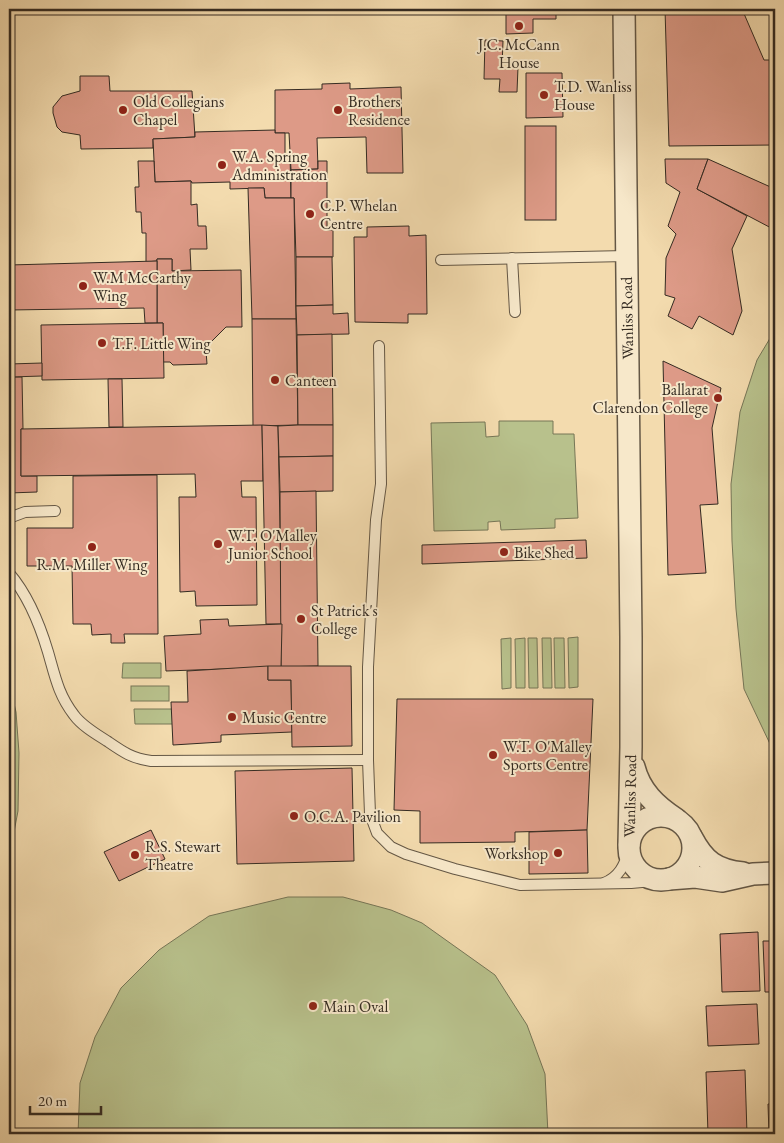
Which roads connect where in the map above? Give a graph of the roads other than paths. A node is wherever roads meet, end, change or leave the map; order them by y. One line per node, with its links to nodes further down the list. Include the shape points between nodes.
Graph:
1 (624, 9): 2 (street, Wanliss Road)
2 (626, 256): 3 (lane); 10 (street, Wanliss Road)
3 (512, 258): 4 (lane); 5 (lane)
4 (441, 260)
5 (515, 312)
6 (380, 346): 11 (lane, via 381,484 368,667)
7 (55, 511): 8 (lane, via 25,512)
8 (9, 518)
9 (9, 573): 11 (lane, via 35,617 57,688 74,716 134,758 152,761)
10 (631, 747): 12 (street, Wanliss Road, via 634,768 642,788); 14 (street, Wanliss Road)
11 (368, 760): 17 (lane, via 372,820 377,833 399,852 520,885)
12 (677, 820): 13 (street); 14 (street, via 666,816 648,818 635,829)
13 (692, 838): 15 (street, via 701,854 716,866 735,872); 16 (street, via 693,849 688,866)
14 (629, 848): 16 (street, via 632,863 640,873); 17 (lane, via 616,877)
15 (766, 874): 16 (street, via 722,881 695,877)
16 (666, 880): 17 (lane)
17 (598, 884)

